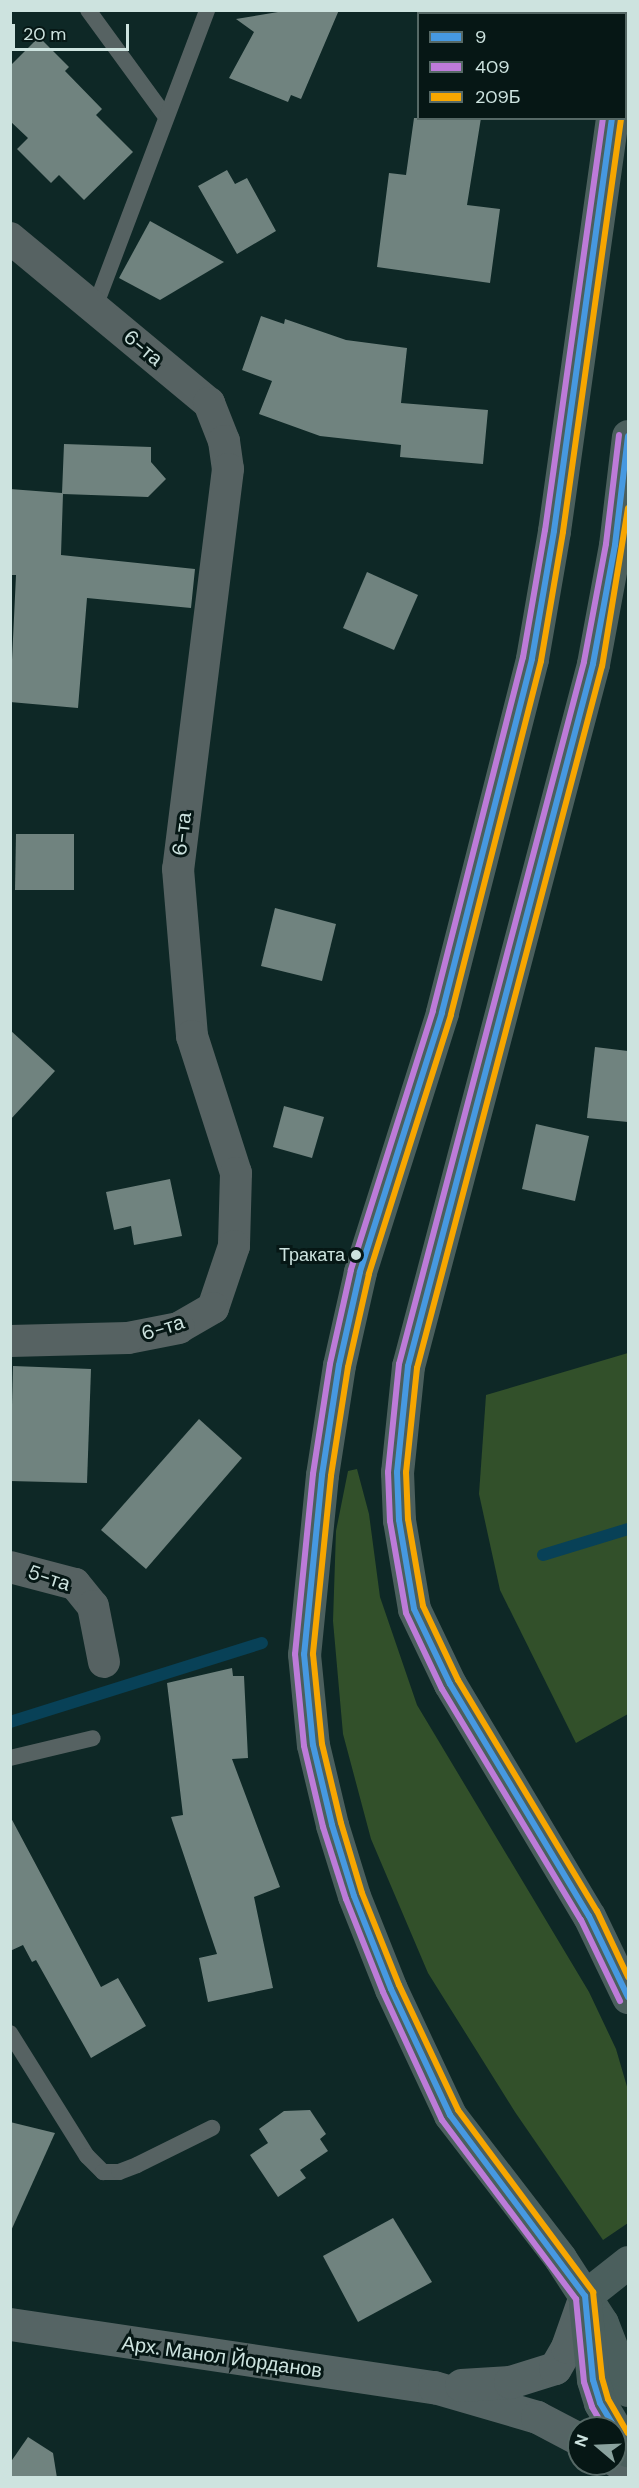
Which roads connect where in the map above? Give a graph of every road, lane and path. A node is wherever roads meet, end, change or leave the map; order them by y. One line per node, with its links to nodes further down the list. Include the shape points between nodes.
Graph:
1 (88, 10): 3 (lane)
2 (207, 10): 3 (lane)
3 (166, 117): 6 (lane)
4 (612, 120): 17 (highway, via 554,531 532,659 442,1013 360,1272 339,1365 322,1474 304,1654 313,1744 332,1825 354,1896 391,1989 450,2115)
5 (10, 238): 6 (street, 6-та)
6 (95, 307): 8 (street, 6-та, via 209,403 224,441 228,469 178,869 192,1036 236,1173 234,1246 213,1308 179,1328 128,1338)
7 (628, 436): 13 (highway, via 615,545 593,664 408,1366 397,1472 399,1520 414,1609 450,1684 589,1916)
8 (10, 1341)
9 (10, 1568): 10 (street, 5-та, via 75,1584 93,1606)
10 (104, 1662)
11 (93, 1738): 12 (lane)
12 (10, 1758)
13 (628, 1997)
14 (12, 2040): 15 (lane, via 87,2156 103,2172 128,2169)
15 (212, 2128)
16 (628, 2262): 17 (highway)
17 (585, 2296): 19 (street, Арх. Манол Йорданов, via 555,2368 510,2382); 20 (highway, via 602,2323); 22 (highway, via 588,2353 595,2388)
18 (10, 2324): 19 (street, Арх. Манол Йорданов)
19 (434, 2387): 21 (street, Арх. Манол Йорданов, via 537,2417)
20 (628, 2390)
21 (567, 2433)
22 (628, 2450)

